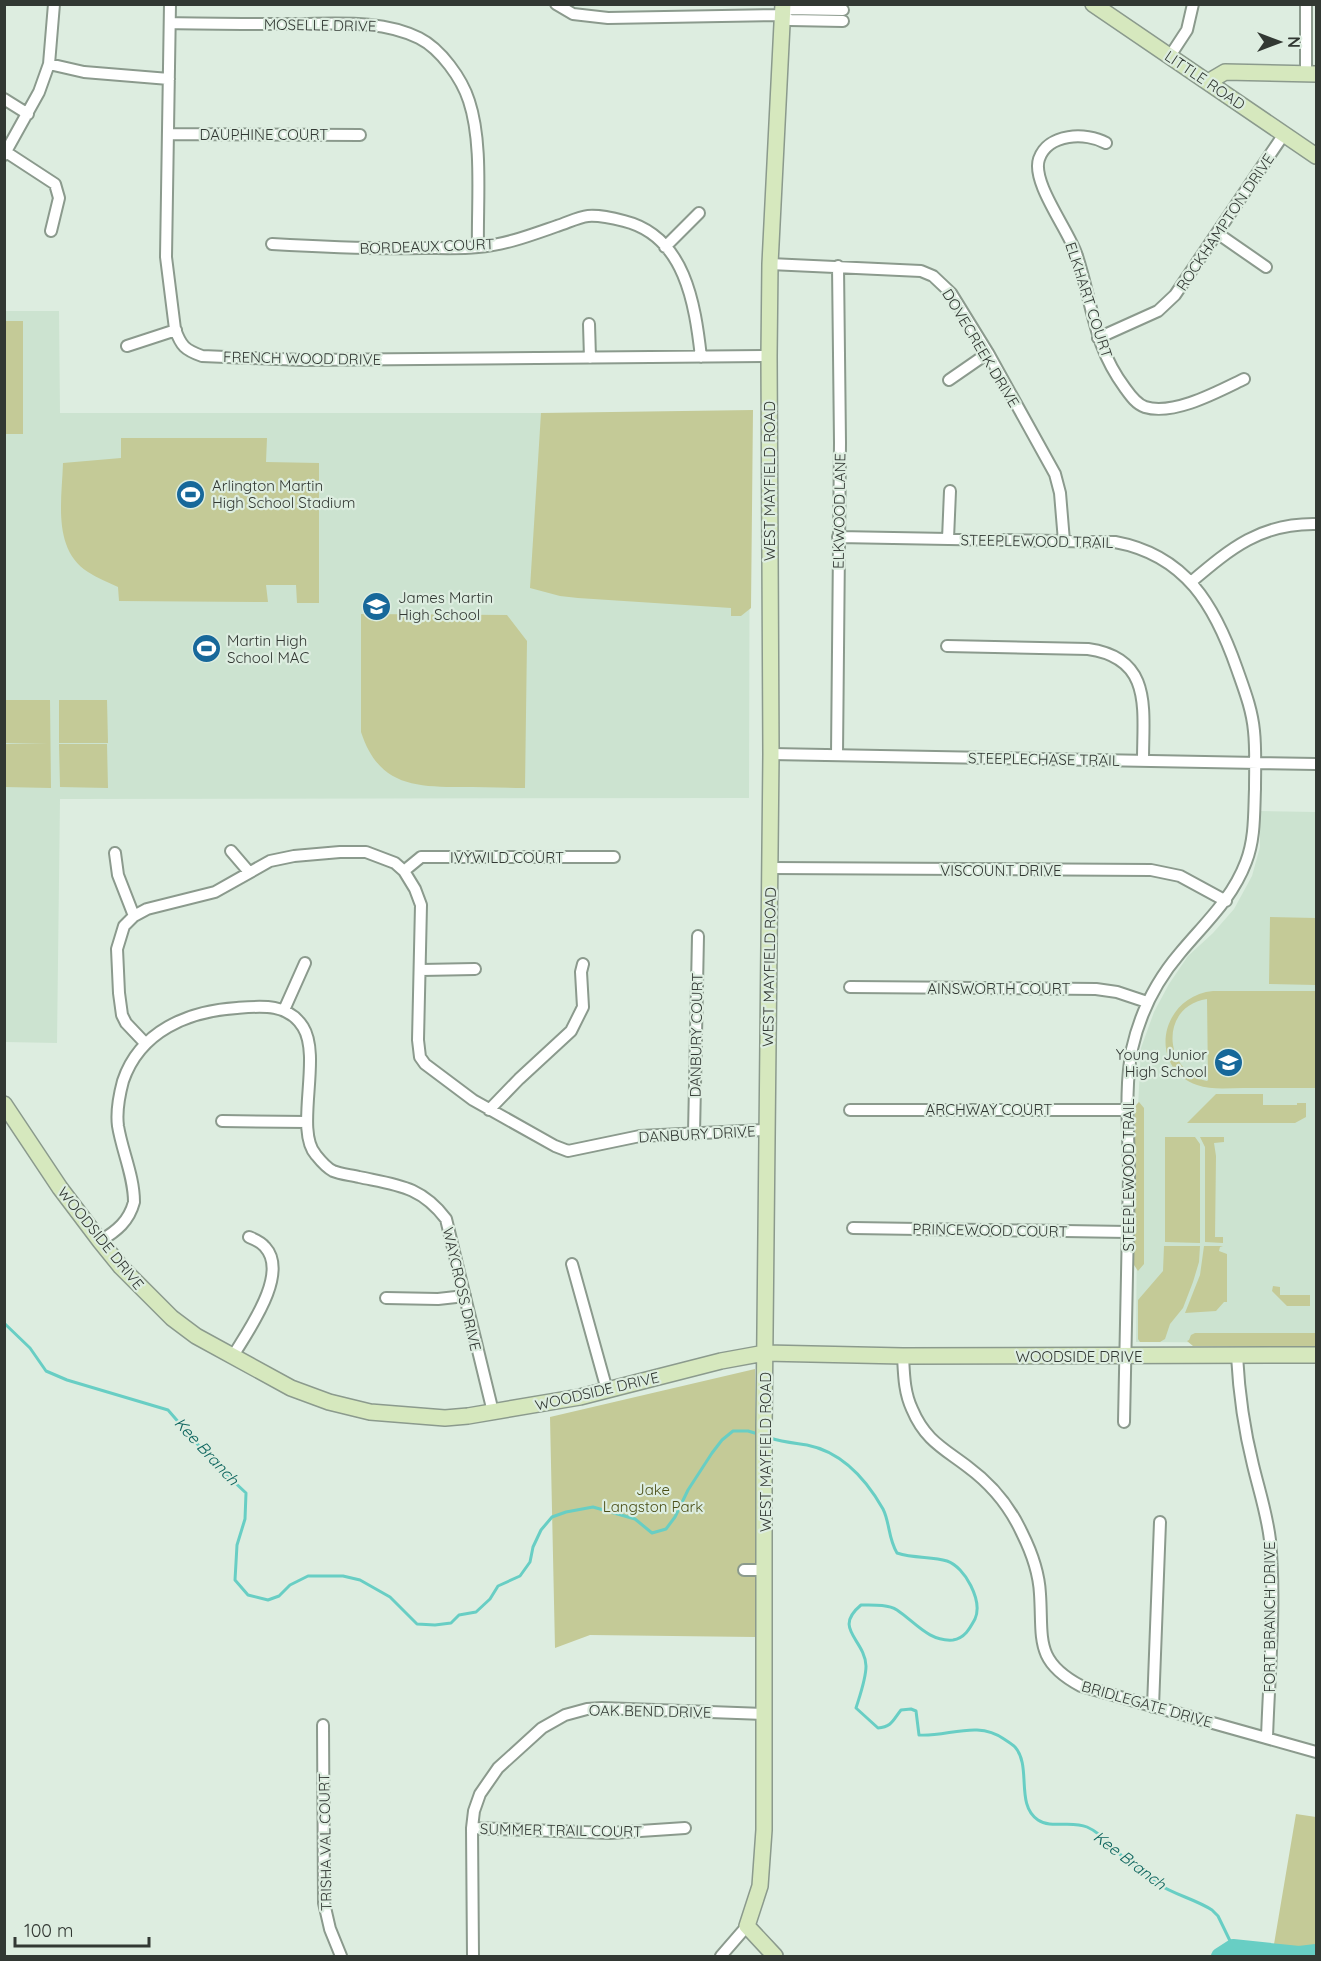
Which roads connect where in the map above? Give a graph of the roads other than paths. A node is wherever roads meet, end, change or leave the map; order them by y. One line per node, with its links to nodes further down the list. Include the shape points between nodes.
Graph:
1 (54, 4): 12 (street)
2 (170, 4): 10 (street, FRENCH WOOD DRIVE)
3 (556, 4): 7 (street, via 573,14 608,18)
4 (1092, 4): 11 (street, LITTLE ROAD)
5 (1193, 4): 11 (street, via 1187,30)
6 (1306, 4): 13 (street)
7 (711, 10): 8 (street)
8 (783, 10): 9 (street); 30 (street, WEST MAYFIELD ROAD)
9 (843, 16)
10 (170, 23): 14 (street, FRENCH WOOD DRIVE); 28 (street, MOSELLE DRIVE, via 364,24 422,39 446,60 469,100 477,144)
11 (1170, 56): 15 (street, LITTLE ROAD)
12 (49, 64): 14 (street, via 84,72); 17 (street)
13 (1311, 74): 15 (street, via 1225,72)
14 (169, 79): 18 (street, FRENCH WOOD DRIVE)
15 (1208, 82): 19 (street, LITTLE ROAD)
16 (4, 99): 17 (street)
17 (27, 114): 22 (street)
18 (168, 134): 20 (street, DAUPHINE COURT); 34 (street, FRENCH WOOD DRIVE, via 166,257)
19 (1284, 134): 23 (street, LITTLE ROAD); 26 (street, ROCKHAMPTON DRIVE)
20 (360, 135)
21 (1106, 143): 35 (street, ELKHART COURT, via 1075,136 1044,149 1038,160 1042,187 1077,254)
22 (5, 154): 25 (street, via 55,184 59,198)
23 (1317, 156)
24 (699, 213): 29 (street)
25 (51, 231)
26 (1217, 233): 32 (street); 35 (street, ROCKHAMPTON DRIVE, via 1175,295 1158,311)
27 (272, 244): 28 (street, BORDEAUX COURT, via 338,248)
28 (478, 247): 29 (street, BORDEAUX COURT, via 522,238 587,216 607,216 640,226)
29 (665, 247): 39 (street, BORDEAUX COURT, via 690,290)
30 (770, 264): 31 (street, DOVECREEK DRIVE); 38 (street, WEST MAYFIELD ROAD)
31 (838, 266): 37 (street, DOVECREEK DRIVE, via 903,269 933,276 951,293); 45 (street, ELKWOOD LANE)
32 (1266, 267)
33 (589, 324): 40 (street)
34 (176, 330): 36 (street); 40 (street, FRENCH WOOD DRIVE, via 187,350 202,356 303,360)
35 (1098, 338): 41 (street, ELKHART COURT, via 1112,371 1131,398 1144,407 1182,406)
36 (127, 346)
37 (988, 353): 42 (street); 47 (street, DOVECREEK DRIVE, via 1055,474)
38 (769, 356): 39 (street, FRENCH WOOD DRIVE); 50 (street, WEST MAYFIELD ROAD)
39 (701, 357): 40 (street, FRENCH WOOD DRIVE)
40 (590, 358)
41 (1245, 379)
42 (949, 380)
43 (950, 491): 46 (street)
44 (1317, 524): 48 (street, via 1280,527 1245,540)
45 (838, 537): 46 (street, STEEPLEWOOD TRAIL); 51 (street, ELKWOOD LANE)
46 (948, 539): 47 (street, STEEPLEWOOD TRAIL)
47 (1064, 541): 48 (street, STEEPLEWOOD TRAIL, via 1132,545 1159,557)
48 (1191, 582): 53 (street, STEEPLEWOOD TRAIL, via 1206,600 1226,638 1252,714)
49 (947, 646): 52 (street, via 1088,649 1114,655 1131,668 1142,691)
50 (771, 754): 51 (street, STEEPLECHASE TRAIL); 58 (street, WEST MAYFIELD ROAD)
51 (837, 755): 52 (street, STEEPLECHASE TRAIL)
52 (1143, 760): 53 (street, STEEPLECHASE TRAIL)
53 (1255, 763): 54 (street, STEEPLECHASE TRAIL); 61 (street, STEEPLEWOOD TRAIL, via 1252,842 1247,861)
54 (1317, 764)
55 (231, 851): 60 (street)
56 (115, 853): 62 (street, via 118,874)
57 (614, 857): 59 (street, IVYWILD COURT, via 421,857)
58 (770, 868): 61 (street, VISCOUNT DRIVE, via 1151,870 1180,876); 78 (street, WEST MAYFIELD ROAD)
59 (404, 871): 60 (street, via 395,863 366,852 340,852 270,861); 67 (street, DANBURY DRIVE, via 421,905)
60 (249, 872): 62 (street, via 215,892 147,909)
61 (1226, 901): 69 (street, STEEPLEWOOD TRAIL, via 1179,954)
62 (134, 916): 71 (street, via 124,926 117,949 119,993 126,1023)
63 (698, 936): 79 (street, DANBURY COURT)
64 (305, 963): 70 (street)
65 (583, 964): 73 (street, via 583,1007 571,1031)
66 (475, 969): 67 (street)
67 (420, 970): 73 (street, DANBURY DRIVE, via 420,1058)
68 (850, 987): 69 (street, AINSWORTH COURT, via 1096,989)
69 (1147, 1002): 75 (street, STEEPLEWOOD TRAIL, via 1132,1047)
70 (284, 1010): 71 (street, via 255,1006 205,1011 180,1020); 77 (street, WAYCROSS DRIVE, via 295,1017 308,1037)
71 (145, 1043): 83 (street, via 127,1070 117,1111 134,1202 119,1228)
72 (4, 1104): 83 (street, WOODSIDE DRIVE)
73 (489, 1110): 79 (street, DANBURY DRIVE, via 568,1151 640,1136)
74 (850, 1110): 75 (street, ARCHWAY COURT)
75 (1127, 1110): 81 (street, STEEPLEWOOD TRAIL)
76 (222, 1121): 77 (street)
77 (308, 1122): 85 (street, WAYCROSS DRIVE, via 314,1153 332,1171 402,1186 435,1204 446,1219)
78 (766, 1130): 79 (street, DANBURY DRIVE); 87 (street, WEST MAYFIELD ROAD)
79 (694, 1134)
80 (852, 1228): 81 (street, PRINCEWOOD COURT)
81 (1128, 1232): 91 (street, STEEPLEWOOD TRAIL)
82 (249, 1237): 89 (street, via 269,1254 272,1278 266,1299)
83 (100, 1241): 89 (street, WOODSIDE DRIVE, via 120,1267 172,1318)
84 (572, 1264): 93 (street)
85 (465, 1296): 86 (street); 94 (street, WAYCROSS DRIVE)
86 (386, 1298)
87 (765, 1353): 90 (street, WOODSIDE DRIVE); 93 (street, WOODSIDE DRIVE); 98 (street, WEST MAYFIELD ROAD)
88 (1317, 1355): 92 (street, WOODSIDE DRIVE)
89 (233, 1356): 94 (street, WOODSIDE DRIVE, via 291,1388 370,1412 445,1418)
90 (903, 1356): 91 (street, WOODSIDE DRIVE); 99 (street, BRIDLEGATE DRIVE, via 905,1388 921,1428 939,1448 987,1483 1011,1511 1023,1535 1038,1579 1041,1640 1054,1667 1081,1686)
91 (1126, 1356): 92 (street, WOODSIDE DRIVE); 95 (street, STEEPLEWOOD TRAIL)
92 (1236, 1356): 102 (street, FORT BRANCH DRIVE, via 1245,1431 1270,1541 1272,1627)
93 (607, 1390): 94 (street, WOODSIDE DRIVE)
94 (493, 1412)
95 (1124, 1422)
96 (1160, 1522): 99 (street)
97 (744, 1570): 98 (street)
98 (764, 1570): 100 (street, WEST MAYFIELD ROAD)
99 (1153, 1707): 102 (street, BRIDLEGATE DRIVE)
100 (765, 1714): 104 (street, OAK BEND DRIVE, via 602,1708 565,1715 542,1728 498,1768 480,1794); 106 (street, WEST MAYFIELD ROAD, via 763,1863)
101 (323, 1725): 107 (street, TRISHA VAL COURT, via 324,1903)
102 (1267, 1737): 103 (street, BRIDLEGATE DRIVE)
103 (1317, 1752)
104 (472, 1828): 105 (street, SUMMER TRAIL COURT, via 610,1833); 108 (street, OAK BEND DRIVE)
105 (685, 1828)
106 (747, 1926): 109 (street); 110 (street)
107 (341, 1956)
108 (473, 1956)
109 (722, 1956)
110 (775, 1956)

